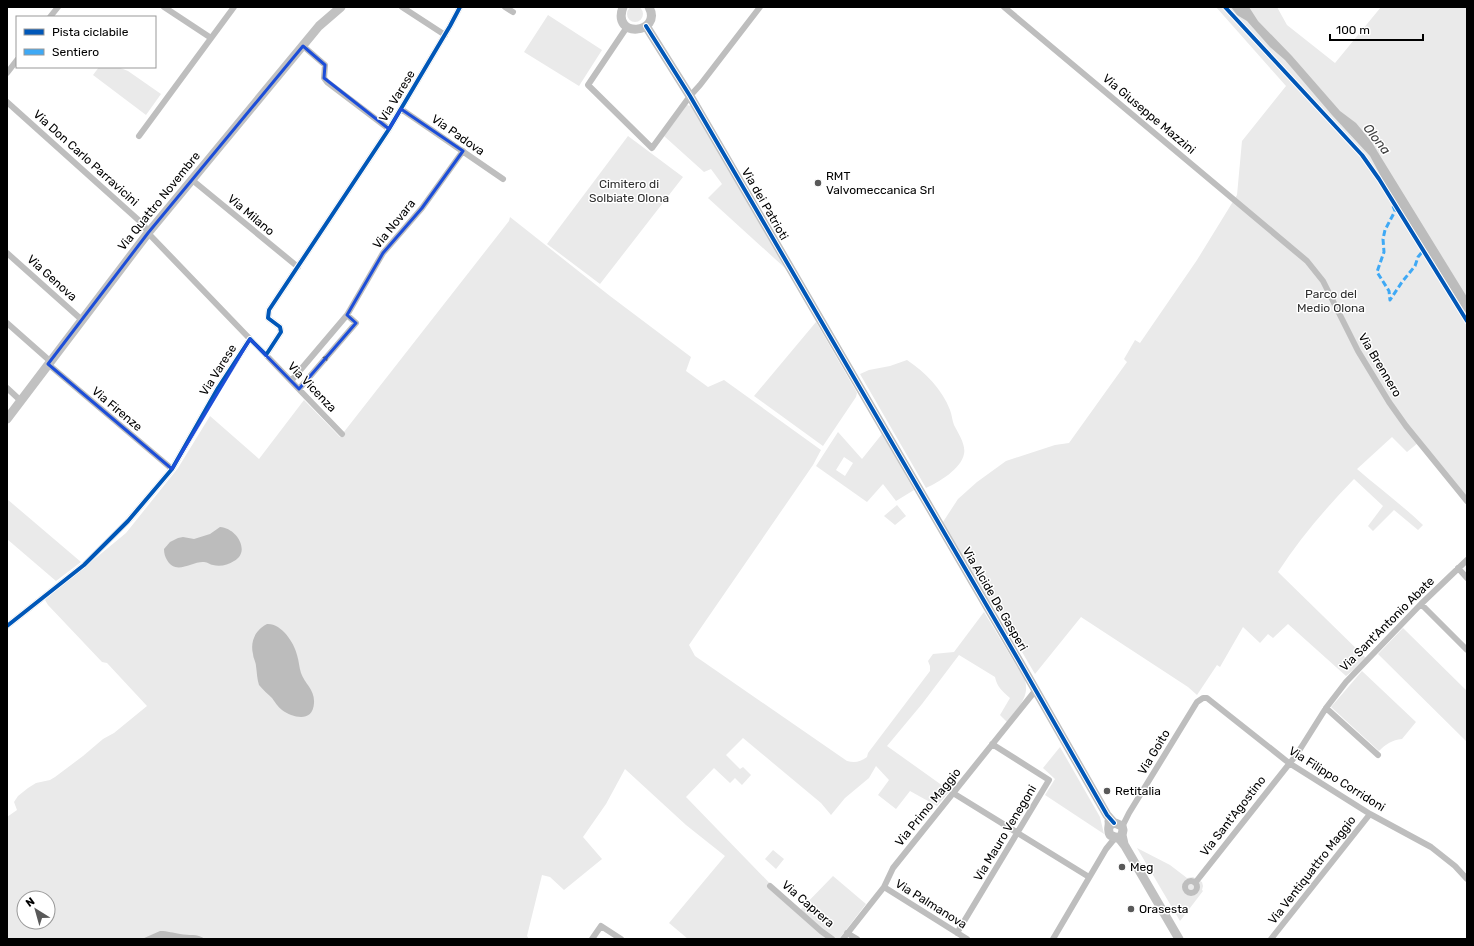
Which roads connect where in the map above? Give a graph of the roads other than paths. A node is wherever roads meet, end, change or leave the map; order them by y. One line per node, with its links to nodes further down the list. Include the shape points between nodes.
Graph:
1 (58, 7): 13 (street)
2 (164, 7): 17 (street)
3 (234, 7): 17 (street)
4 (341, 7): 18 (street, Via Quattro Novembre, via 319,26)
5 (402, 7): 16 (street)
6 (460, 7): 16 (street, Via Varese)
7 (505, 7): 12 (street)
8 (623, 7): 15 (street, via 621,17)
9 (649, 7): 14 (street, via 652,15)
10 (760, 7): 21 (street)
11 (1004, 7): 30 (street, Via Giuseppe Mazzini)
12 (513, 12)
13 (51, 16)
14 (646, 26): 15 (street, via 637,30); 21 (street, Via dei Patrioti)
15 (627, 27): 21 (street, via 588,85 652,148)
16 (444, 35): 23 (street, Via Varese)
17 (211, 38): 25 (street)
18 (303, 46): 24 (street, via 325,65 324,75 327,82); 27 (street, Via Quattro Novembre)
19 (16, 61): 20 (street)
20 (7, 73)
21 (690, 96): 42 (street, Via dei Patrioti)
22 (7, 102): 29 (street, Via Don Carlo Parravicini, via 144,225)
23 (401, 109): 24 (street, Via Varese); 26 (street, Via Padova)
24 (389, 129): 32 (street, Via Varese)
25 (139, 136)
26 (463, 151): 28 (street, Via Padova); 33 (street, Via Novara, via 422,208 384,253)
27 (191, 179): 29 (street, Via Quattro Novembre); 32 (street, Via Milano)
28 (503, 179)
29 (148, 233): 34 (street, Via Quattro Novembre); 36 (street, Via Don Carlo Parravicini)
30 (1280, 239): 47 (street, Via Brennero, via 1307,261 1318,274 1358,352 1389,402)
31 (7, 253): 34 (street, Via Genova)
32 (298, 267): 37 (street, Via Varese, via 268,313 268,318 280,327 280,332)
33 (347, 315): 39 (street, Via Novara); 41 (street, one-way to 33, via 356,323)
34 (82, 320): 38 (street, Via Quattro Novembre)
35 (7, 322): 38 (street, Via Firenze)
36 (250, 339): 37 (street, Via Varese); 46 (street, Via Varese, via 218,388)
37 (266, 355): 39 (street, Via Vicenza)
38 (49, 363): 43 (street, Via Quattro Novembre); 46 (street, Via Firenze)
39 (291, 381): 41 (street, Via Vicenza)
40 (7, 388): 43 (street)
41 (299, 389): 45 (street, Via Vicenza)
42 (863, 394): 54 (street, Via Alcide De Gasperi)
43 (21, 401): 44 (street, Via Quattro Novembre)
44 (7, 419)
45 (342, 434)
46 (172, 470): 52 (street, Via Varese, via 128,521 84,565)
47 (1467, 501)
48 (1467, 560): 49 (street, Via Sant'Antonio Abate)
49 (1458, 568): 50 (street); 51 (street, Via Sant'Antonio Abate)
50 (1467, 578)
51 (1421, 604): 53 (street); 56 (street, Via Sant'Antonio Abate, via 1346,682)
52 (7, 626)
53 (1467, 650)
54 (1035, 691): 57 (street, Via Primo Maggio); 62 (street, Via Alcide De Gasperi)
55 (1197, 702): 59 (street, Via Filippo Corridoni, via 1203,698 1210,699); 62 (street, Via Goito)
56 (1326, 708): 58 (street); 59 (street, Via Sant'Antonio Abate)
57 (992, 744): 60 (street, Via Primo Maggio); 63 (street, Via Mauro Venegoni, via 1049,780)
58 (1378, 755)
59 (1289, 764): 61 (street, Via Filippo Corridoni); 66 (street, Via Sant'Agostino)
60 (953, 793): 63 (street); 68 (street, Via Primo Maggio, via 893,868)
61 (1370, 814): 65 (street, Via Filippo Corridoni, via 1432,847 1458,868); 79 (street, Via Ventiquattro Maggio)
62 (1116, 830): 64 (street, Via Goito); 78 (street, Via Alcide De Gasperi)
63 (1018, 833): 64 (street); 70 (street, Via Mauro Venegoni)
64 (1089, 878): 77 (street, Via Goito)
65 (1467, 879)
66 (1195, 883)
67 (770, 886): 73 (street, Via Caprera)
68 (884, 887): 69 (street, Via Primo Maggio); 70 (street, Via Palmanova)
69 (847, 933): 74 (street, Via Primo Maggio); 75 (street)
70 (958, 933): 76 (street, Via Palmanova)
71 (592, 939): 72 (street, via 601,926)
72 (621, 939)
73 (832, 939)
74 (843, 939)
75 (857, 939)
76 (967, 939)
77 (1053, 939)
78 (1178, 939)
79 (1271, 939)

